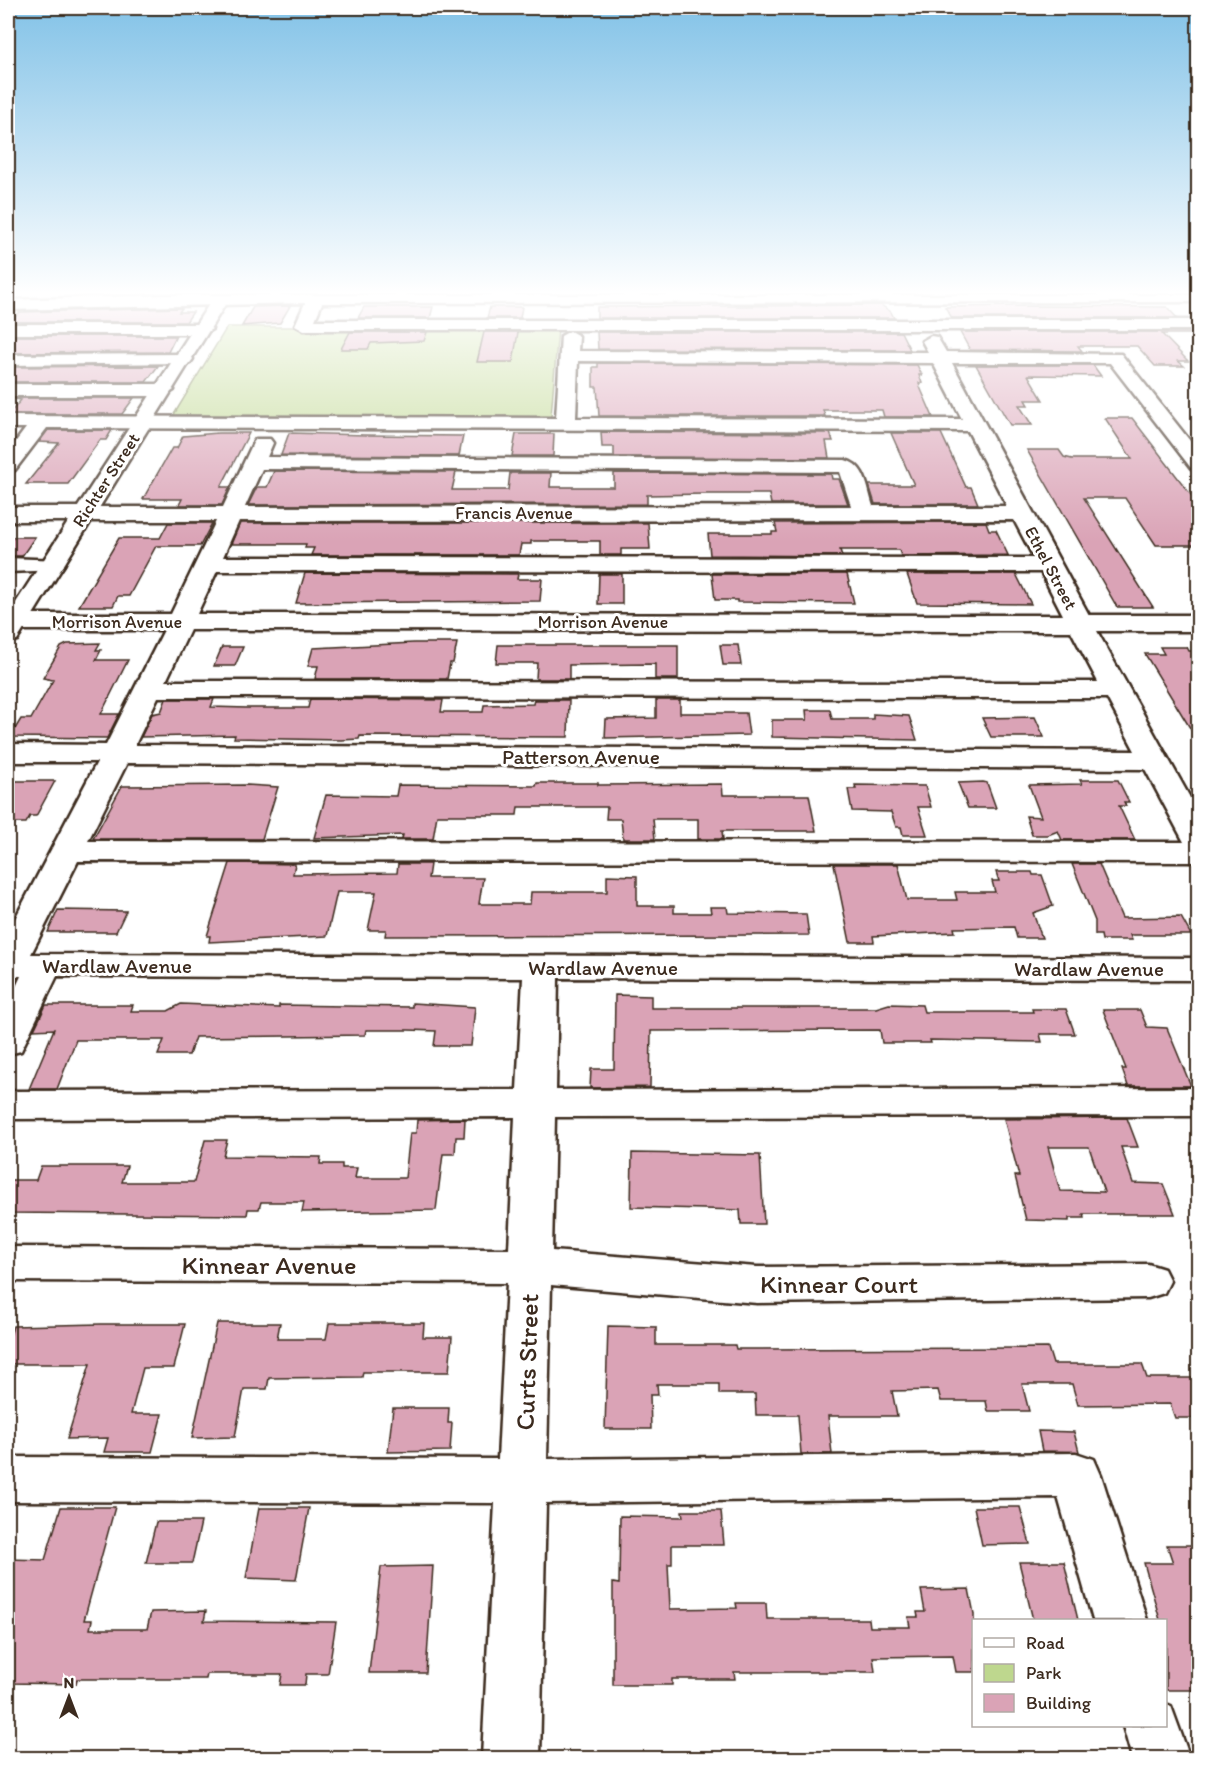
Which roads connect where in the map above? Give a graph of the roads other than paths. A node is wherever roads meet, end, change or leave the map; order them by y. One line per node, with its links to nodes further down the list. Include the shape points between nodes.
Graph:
1 (172, 377): 6 (street, Richter Street)
2 (568, 377): 11 (street)
3 (950, 377): 12 (street, Ethel Street)
4 (1130, 377): 15 (street)
5 (8, 390): 6 (street)
6 (164, 390): 9 (street, Richter Street)
7 (8, 422): 8 (street)
8 (41, 422): 9 (street); 13 (street)
9 (143, 422): 10 (street); 16 (street, Richter Street)
10 (272, 422): 11 (street); 14 (street)
11 (566, 422): 12 (street)
12 (975, 424): 19 (street, Ethel Street)
13 (9, 463)
14 (254, 464): 17 (street); 18 (street, via 845,466 851,470)
15 (1198, 464)
16 (85, 513): 17 (street, Francis Avenue); 20 (street, Francis Avenue); 23 (street, Richter Street)
17 (232, 513): 18 (street, Francis Avenue); 21 (street)
18 (864, 513): 19 (street, Francis Avenue)
19 (1021, 513): 24 (street, Ethel Street)
20 (8, 514)
21 (206, 564): 24 (street); 25 (street)
22 (8, 565): 23 (street)
23 (52, 565): 28 (street, Richter Street)
24 (1049, 565): 26 (street, Ethel Street)
25 (179, 622): 26 (street, Morrison Avenue); 28 (street, Morrison Avenue); 29 (street)
26 (1080, 623): 27 (street, Morrison Avenue); 30 (street, Ethel Street)
27 (1198, 623)
28 (10, 626)
29 (149, 689): 30 (street); 32 (street)
30 (1116, 690): 33 (street, Ethel Street)
31 (8, 753): 32 (street, Patterson Avenue)
32 (116, 753): 33 (street, Patterson Avenue); 35 (street)
33 (1155, 760): 34 (street, Ethel Street)
34 (1198, 839)
35 (68, 851): 36 (street); 37 (street)
36 (1198, 852)
37 (8, 964): 38 (street, Wardlaw Avenue)
38 (44, 965): 39 (street, Wardlaw Avenue); 41 (street)
39 (541, 966): 40 (street, Wardlaw Avenue); 43 (street, Curts Street)
40 (1198, 969)
41 (8, 1042)
42 (1198, 1102): 43 (street)
43 (538, 1103): 44 (street); 46 (street, Curts Street)
44 (8, 1105)
45 (8, 1264): 46 (street, Kinnear Avenue)
46 (531, 1266): 47 (street, Kinnear Court, via 757,1285); 49 (street, Curts Street)
47 (1148, 1281)
48 (8, 1479): 49 (street)
49 (522, 1481): 50 (street, via 1076,1475); 52 (street, Curts Street)
50 (1120, 1619)
51 (1152, 1727): 53 (street)
52 (511, 1758)
53 (1161, 1758)

